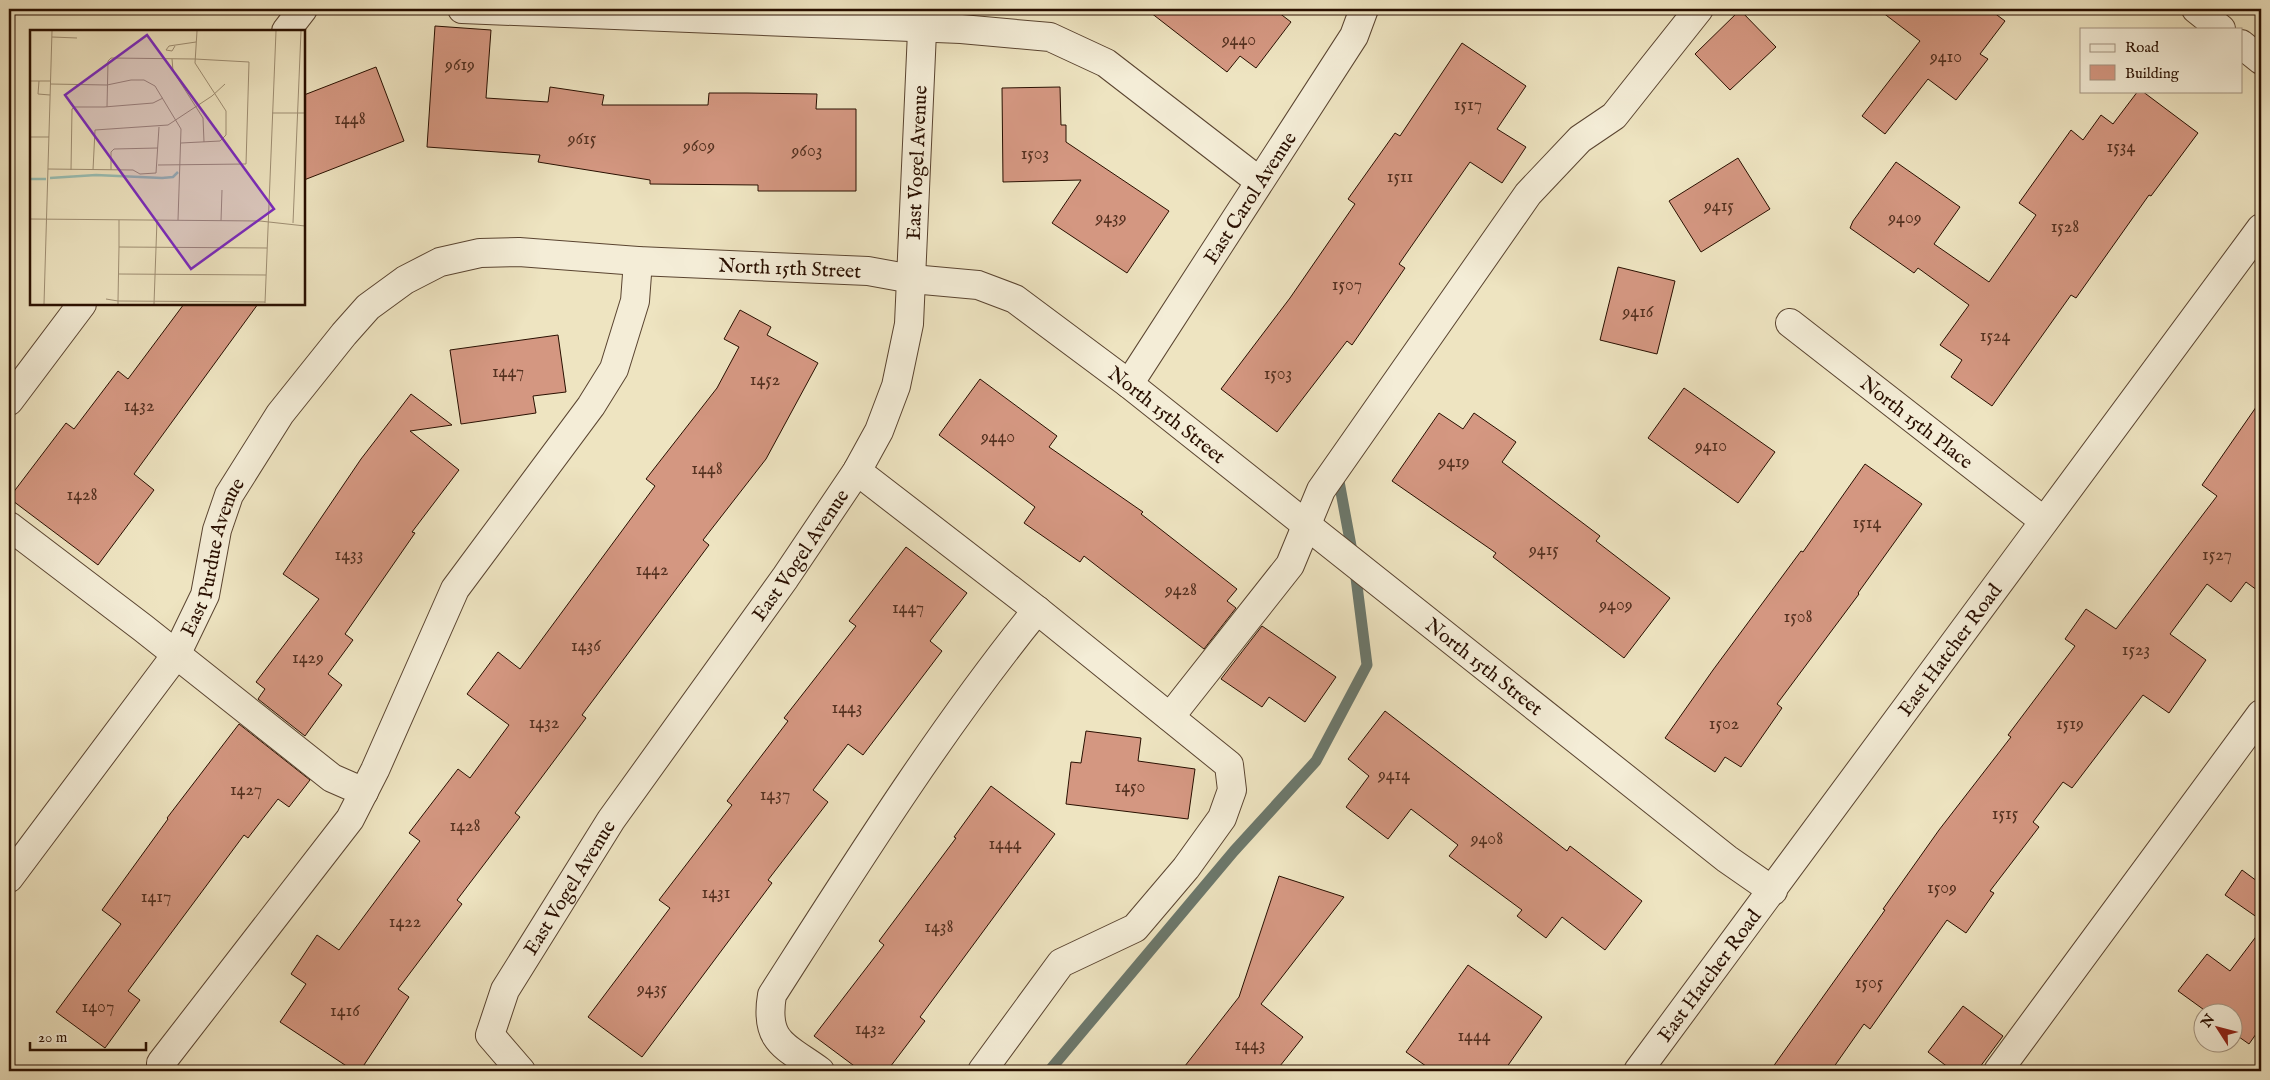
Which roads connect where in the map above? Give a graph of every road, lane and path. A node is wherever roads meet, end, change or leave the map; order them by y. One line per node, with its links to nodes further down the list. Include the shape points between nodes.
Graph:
1 (303, 9): 8 (street)
2 (462, 9): 6 (street)
3 (1364, 9): 11 (street, East Carol Avenue, via 1354,36)
4 (1699, 9): 22 (street, via 1614,116 1580,139 1528,194 1322,490)
5 (2196, 9): 7 (street)
6 (923, 18): 11 (street, via 1050,37 1106,63); 15 (street, East Vogel Avenue)
7 (2220, 28)
8 (287, 30)
9 (2242, 45): 10 (street)
10 (2261, 60)
11 (1259, 181): 18 (street, East Carol Avenue)
12 (2261, 228): 21 (street, East Hatcher Road)
13 (638, 261): 14 (street, North 15th Street, via 519,252 480,253); 15 (street, North 15th Street, via 868,271); 28 (street, via 635,301 614,369 591,406 455,589)
14 (440, 262): 25 (street, East Purdue Avenue, via 405,280 368,307 280,414 229,495 217,530 205,595)
15 (912, 279): 18 (street, North 15th Street, via 978,285 1015,299); 20 (street, East Vogel Avenue, via 910,324 896,386 879,431)
16 (81, 305): 19 (street)
17 (1790, 323): 21 (street, North 15th Place)
18 (1129, 384): 22 (street, North 15th Street)
19 (9, 402)
20 (857, 471): 24 (street); 33 (street, East Vogel Avenue, via 785,578 611,820 505,990 490,1035)
21 (2044, 521): 30 (street, East Hatcher Road)
22 (1308, 524): 27 (street, via 1290,565); 30 (street, North 15th Street, via 1727,859)
23 (9, 526): 25 (street)
24 (1037, 610): 27 (street); 34 (street, via 886,818 772,994 768,1016 775,1038)
25 (176, 655): 28 (street, via 332,778); 29 (street, East Purdue Avenue)
26 (2261, 714): 36 (street)
27 (1170, 717): 35 (street, via 1229,765 1232,790 1222,818 1186,868 1135,928 1061,963)
28 (364, 792): 32 (street, via 350,818 161,1063)
29 (9, 878)
30 (1773, 891): 31 (street, East Hatcher Road)
31 (1645, 1069)
32 (161, 1071)
33 (521, 1071)
34 (820, 1071)
35 (982, 1071)
36 (1998, 1071)

